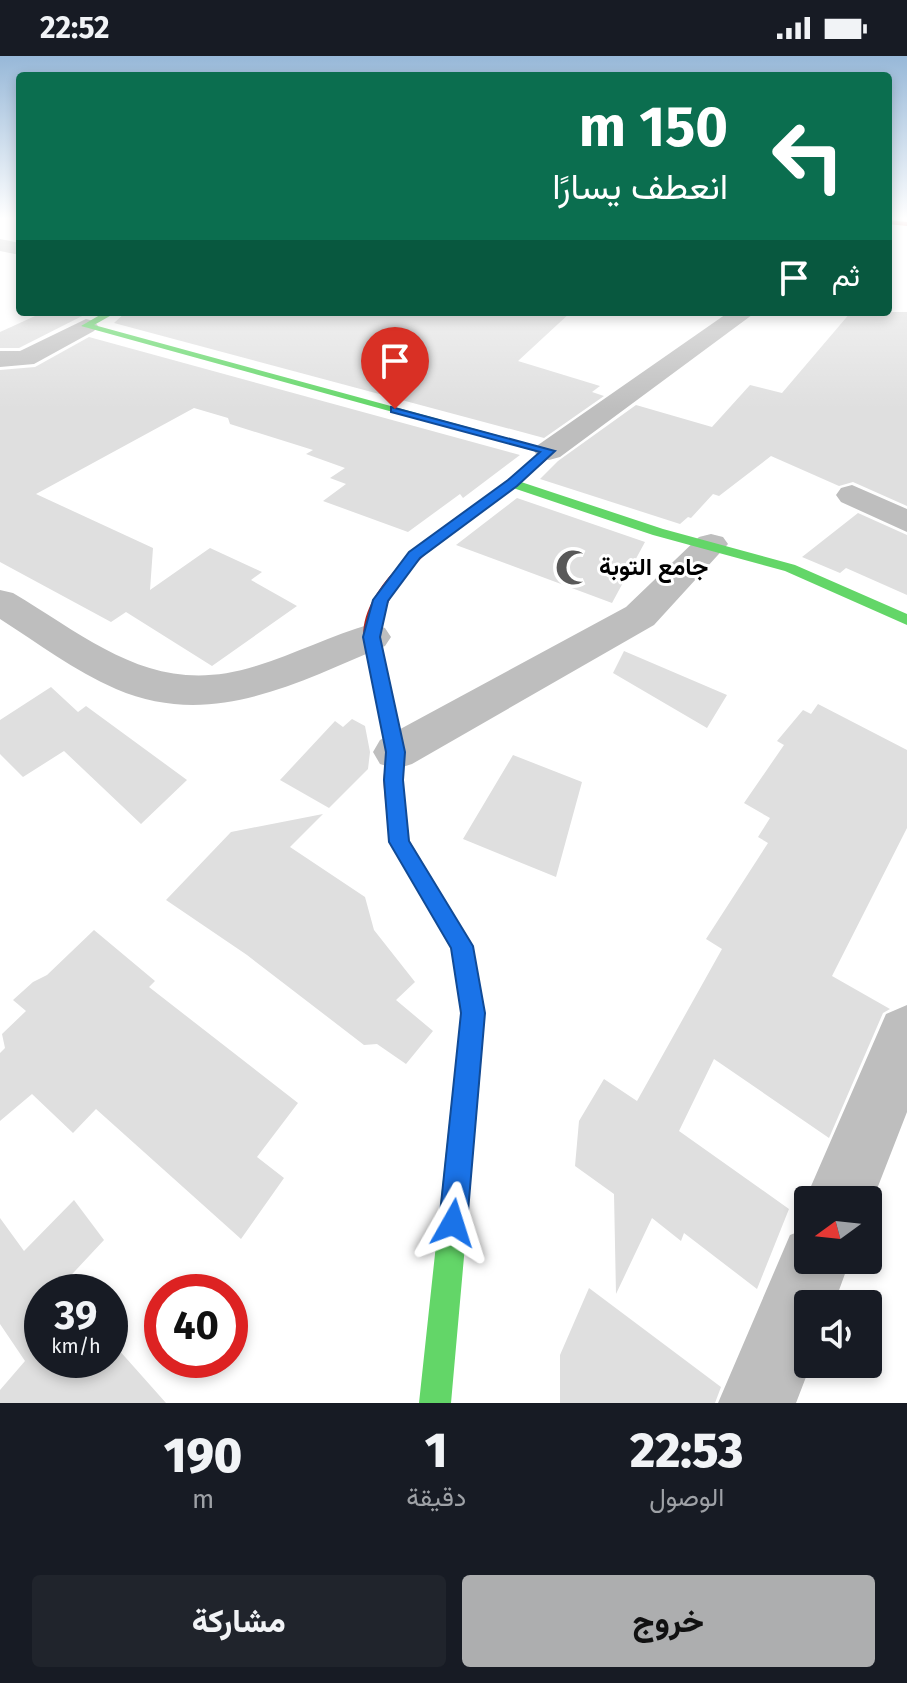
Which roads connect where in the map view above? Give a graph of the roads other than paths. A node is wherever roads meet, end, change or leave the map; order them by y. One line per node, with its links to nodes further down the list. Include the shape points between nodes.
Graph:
1 (105, 316): 3 (street)
2 (739, 316): 5 (street)
3 (86, 326): 4 (street, via 25,359); 5 (street)
4 (0, 359)
5 (549, 451): 6 (street)
6 (512, 483): 9 (street, via 658,532); 12 (street, via 415,555 380,600)
7 (852, 495): 8 (street)
8 (907, 522)
9 (711, 544): 11 (street, via 790,568); 13 (street, via 640,616)
10 (0, 602): 12 (street, via 96,660 173,691 241,684)
11 (907, 620)
12 (371, 637): 13 (street)
13 (396, 752): 17 (street, via 399,842 462,946 473,1013)
14 (907, 1035): 15 (street)
15 (845, 1186)
16 (809, 1274): 18 (street)
17 (435, 1403)
18 (757, 1403)

